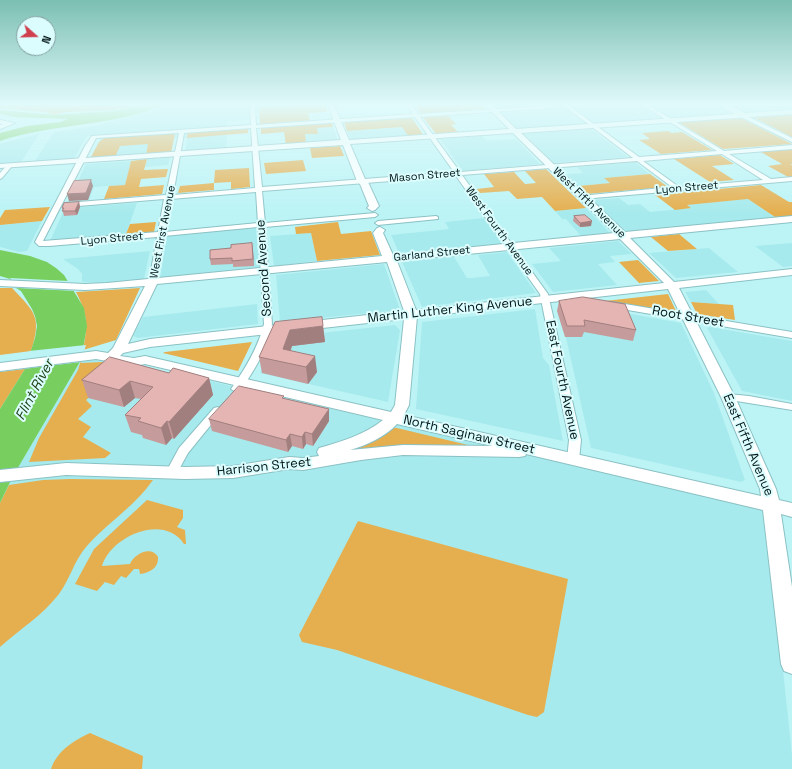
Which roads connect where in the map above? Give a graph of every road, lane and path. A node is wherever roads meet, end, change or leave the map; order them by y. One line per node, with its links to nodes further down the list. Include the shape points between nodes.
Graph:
1 (90, 141): 15 (street)
2 (180, 141): 13 (street, West First Avenue)
3 (255, 141): 11 (street, Second Avenue)
4 (376, 141): 9 (street)
5 (434, 141): 19 (street, West Fourth Avenue)
6 (524, 141): 18 (street, West Fifth Avenue)
7 (613, 141): 14 (street)
8 (703, 141): 12 (street)
9 (346, 143): 11 (street); 23 (street)
10 (792, 147): 12 (street, Mason Street)
11 (256, 149): 13 (street); 26 (street, Second Avenue)
12 (722, 152): 14 (street, Mason Street); 24 (street)
13 (178, 155): 15 (street); 28 (street, West First Avenue)
14 (638, 159): 18 (street, Mason Street); 27 (street)
15 (80, 161): 17 (street); 30 (street)
16 (0, 166): 17 (street)
17 (9, 166): 20 (street)
18 (550, 166): 19 (street, Mason Street); 29 (street, West Fifth Avenue)
19 (457, 173): 23 (street, Mason Street); 37 (street, West Fourth Avenue)
20 (0, 177)
21 (792, 179): 22 (street, Lyon Street)
22 (782, 180): 24 (street, Lyon Street); 25 (street)
23 (361, 181): 26 (street, Mason Street); 32 (street, via 358,183 367,206)
24 (770, 181): 27 (street, Lyon Street)
25 (792, 186)
26 (258, 189): 28 (street, Mason Street); 34 (street, Second Avenue)
27 (678, 189): 29 (street, Lyon Street)
28 (169, 196): 30 (street, Mason Street); 35 (street, West First Avenue)
29 (582, 197): 36 (street, West Fifth Avenue)
30 (58, 205): 35 (street, Lyon Street, via 40,241 41,244)
31 (436, 218): 32 (street, Lyon Street)
32 (376, 219): 34 (street, Lyon Street); 38 (street, via 384,250)
33 (792, 219): 36 (street, Garland Street)
34 (262, 225): 35 (street, Lyon Street); 39 (street, Second Avenue)
35 (161, 234): 41 (street, West First Avenue)
36 (622, 236): 37 (street, Garland Street); 43 (street, West Fifth Avenue)
37 (510, 247): 38 (street, Garland Street); 45 (street, West Fourth Avenue)
38 (391, 258): 39 (street, Garland Street); 46 (street)
39 (265, 271): 41 (street, Garland Street); 48 (street, Second Avenue)
40 (792, 272): 43 (street, Martin Luther King Avenue)
41 (153, 282): 42 (street, Garland Street, via 103,286); 51 (street, West First Avenue)
42 (0, 283)
43 (672, 285): 44 (street, Martin Luther King Avenue); 47 (street, East Fifth Avenue)
44 (586, 295): 45 (street, Martin Luther King Avenue); 47 (street, Root Street, via 598,302)
45 (545, 299): 46 (street, Martin Luther King Avenue); 59 (street, East Fourth Avenue, via 575,440)
46 (411, 314): 48 (street, Martin Luther King Avenue); 57 (street, via 402,403)
47 (689, 318): 49 (street, Root Street); 55 (street, East Fifth Avenue)
48 (267, 331): 51 (street, Martin Luther King Avenue, via 150,344); 54 (street, Second Avenue, via 250,370)
49 (792, 335)
50 (87, 353): 51 (street); 52 (street); 53 (street)
51 (115, 353): 54 (street, North Saginaw Street, via 136,362 145,360)
52 (0, 360)
53 (0, 367)
54 (241, 383): 57 (street, North Saginaw Street); 61 (street, Second Avenue, via 183,451)
55 (728, 397): 56 (street); 63 (street, East Fifth Avenue, via 766,483)
56 (792, 408)
57 (394, 417): 58 (street, North Saginaw Street); 60 (street, via 382,429 361,441 298,458)
58 (527, 449): 59 (street, North Saginaw Street); 60 (street, Harrison Street, via 511,453 403,450 298,465)
59 (574, 460): 63 (street, North Saginaw Street)
60 (289, 463): 61 (street, Harrison Street, via 233,472)
61 (172, 472): 62 (street, Harrison Street, via 80,469)
62 (0, 476)
63 (772, 506): 64 (street, North Saginaw Street); 65 (street, East Fifth Avenue)
64 (792, 510)
65 (792, 664)

